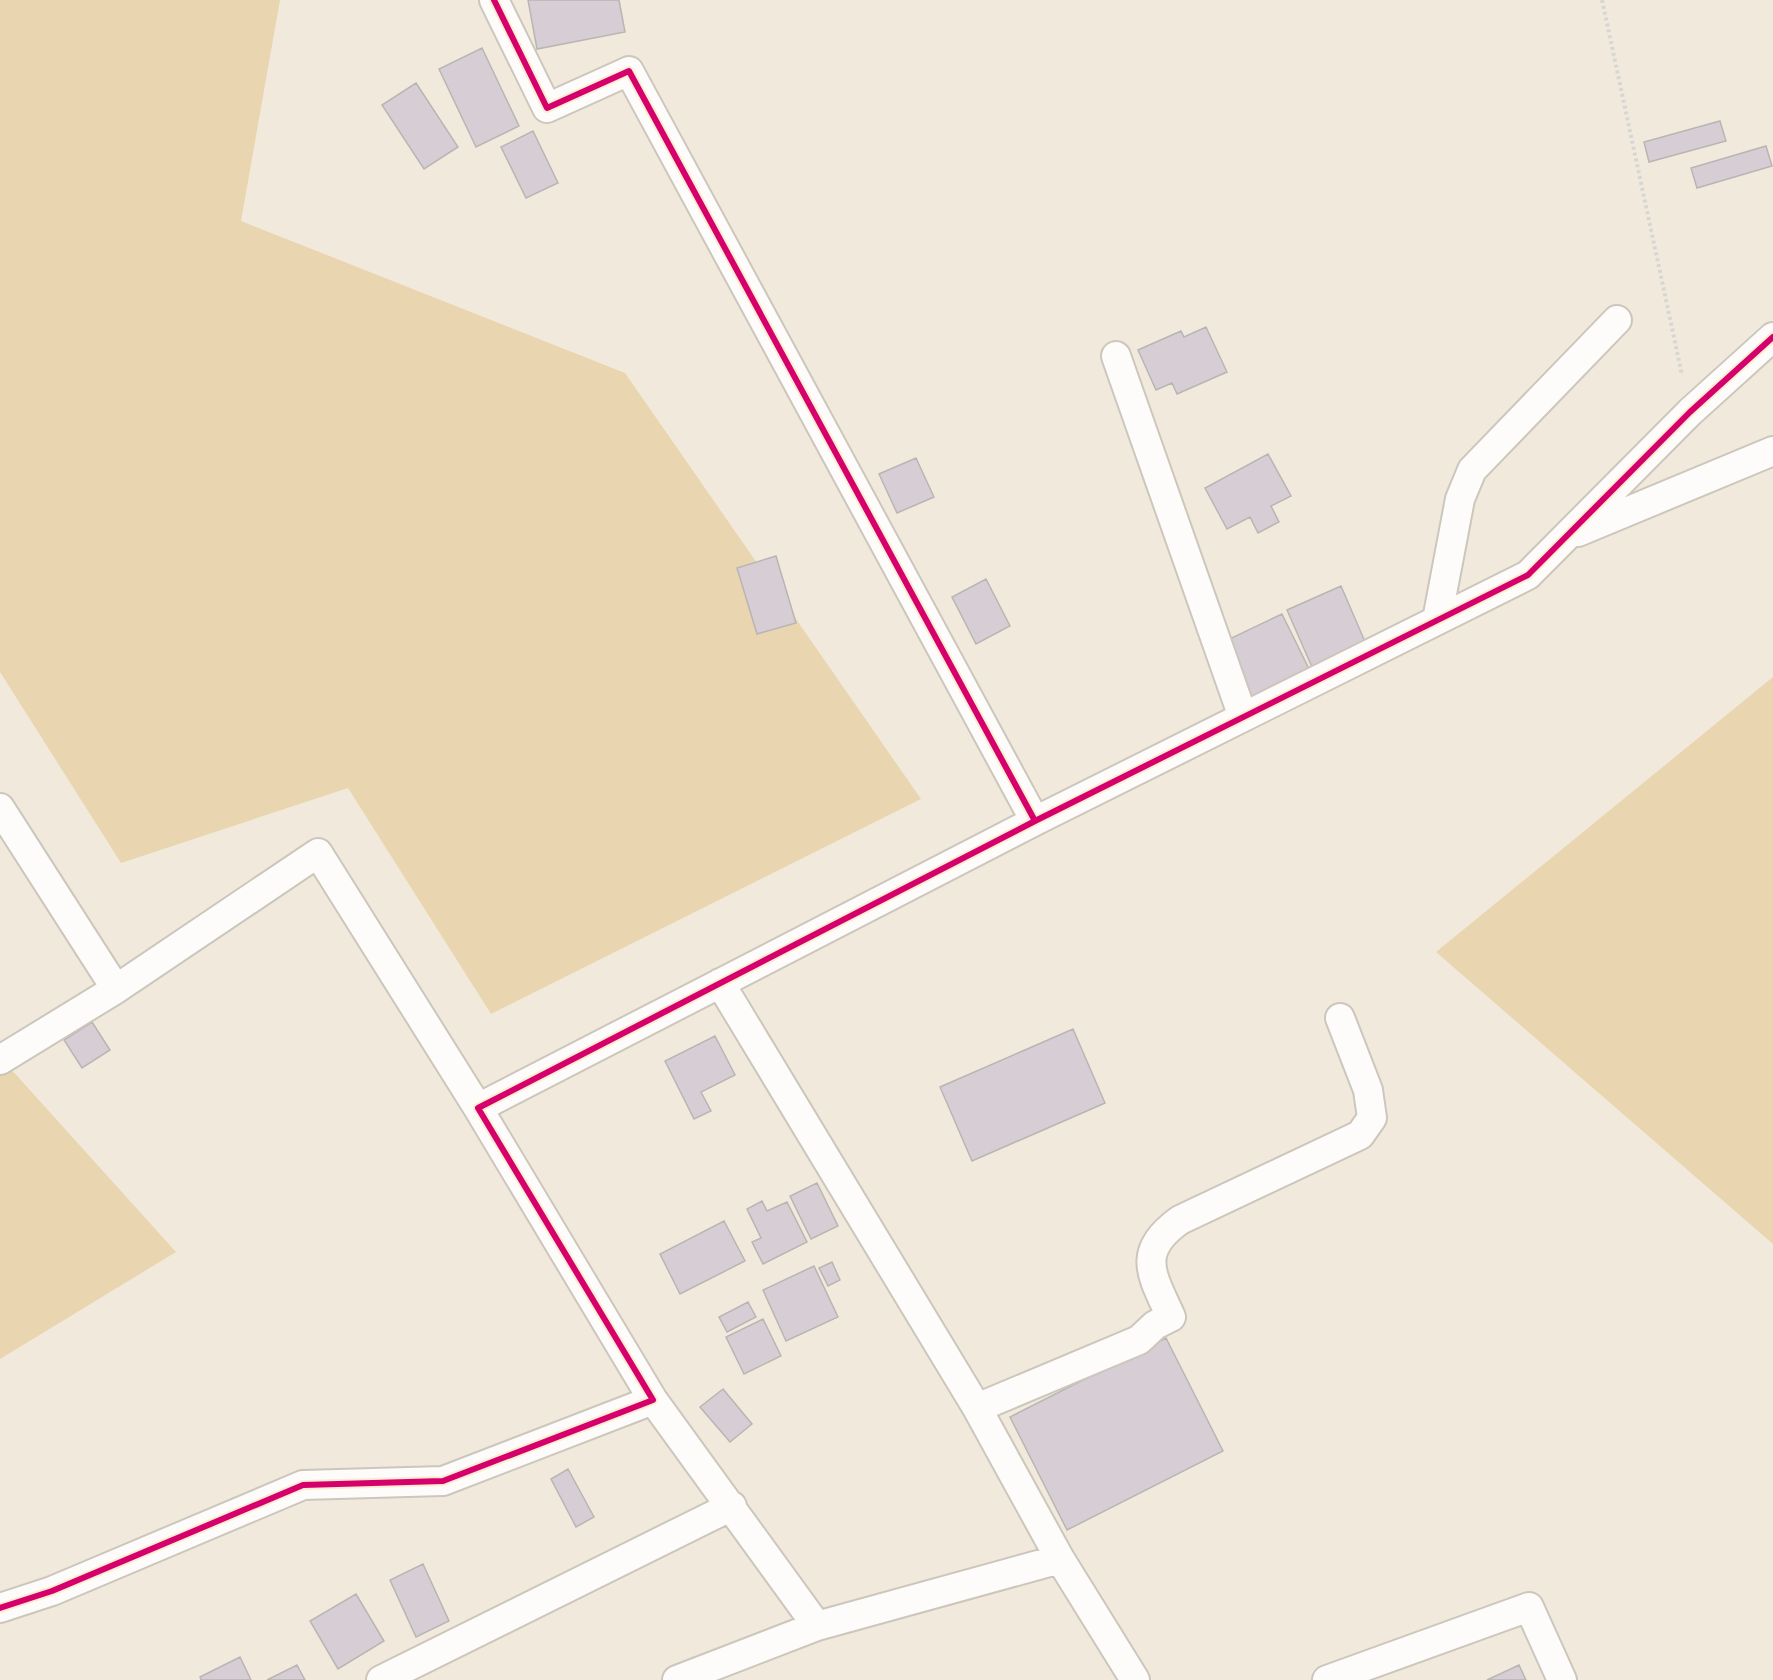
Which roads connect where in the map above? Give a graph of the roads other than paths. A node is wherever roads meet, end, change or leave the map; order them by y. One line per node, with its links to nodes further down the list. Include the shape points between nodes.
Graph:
1 (494, 0): 10 (street, via 548,108 629,71)
2 (1617, 320): 7 (street, via 1472,470 1460,499)
3 (1773, 337): 6 (street, via 1690,412)
4 (1116, 356): 8 (street)
5 (1773, 451): 6 (street)
6 (1566, 537): 7 (street, via 1528,575)
7 (1437, 620): 8 (street)
8 (1243, 717): 10 (street)
9 (0, 808): 12 (street)
10 (1035, 821): 11 (street)
11 (720, 983): 15 (street); 17 (street)
12 (116, 989): 14 (street); 15 (street, via 318,853)
13 (1340, 1018): 17 (street, via 1368,1090 1372,1118 1360,1136 1179,1220 1162,1233 1150,1252 1152,1276 1170,1317 1139,1340)
14 (0, 1060)
15 (478, 1108): 16 (street)
16 (653, 1401): 18 (street); 20 (street, via 443,1481 303,1485 52,1591)
17 (977, 1408): 19 (street)
18 (732, 1506): 21 (street); 22 (street)
19 (1060, 1559): 21 (street); 24 (street)
20 (0, 1608)
21 (817, 1626): 23 (street)
22 (381, 1680)
23 (677, 1680)
24 (1135, 1680)
25 (1327, 1680): 26 (street, via 1529,1607)
26 (1562, 1680)

